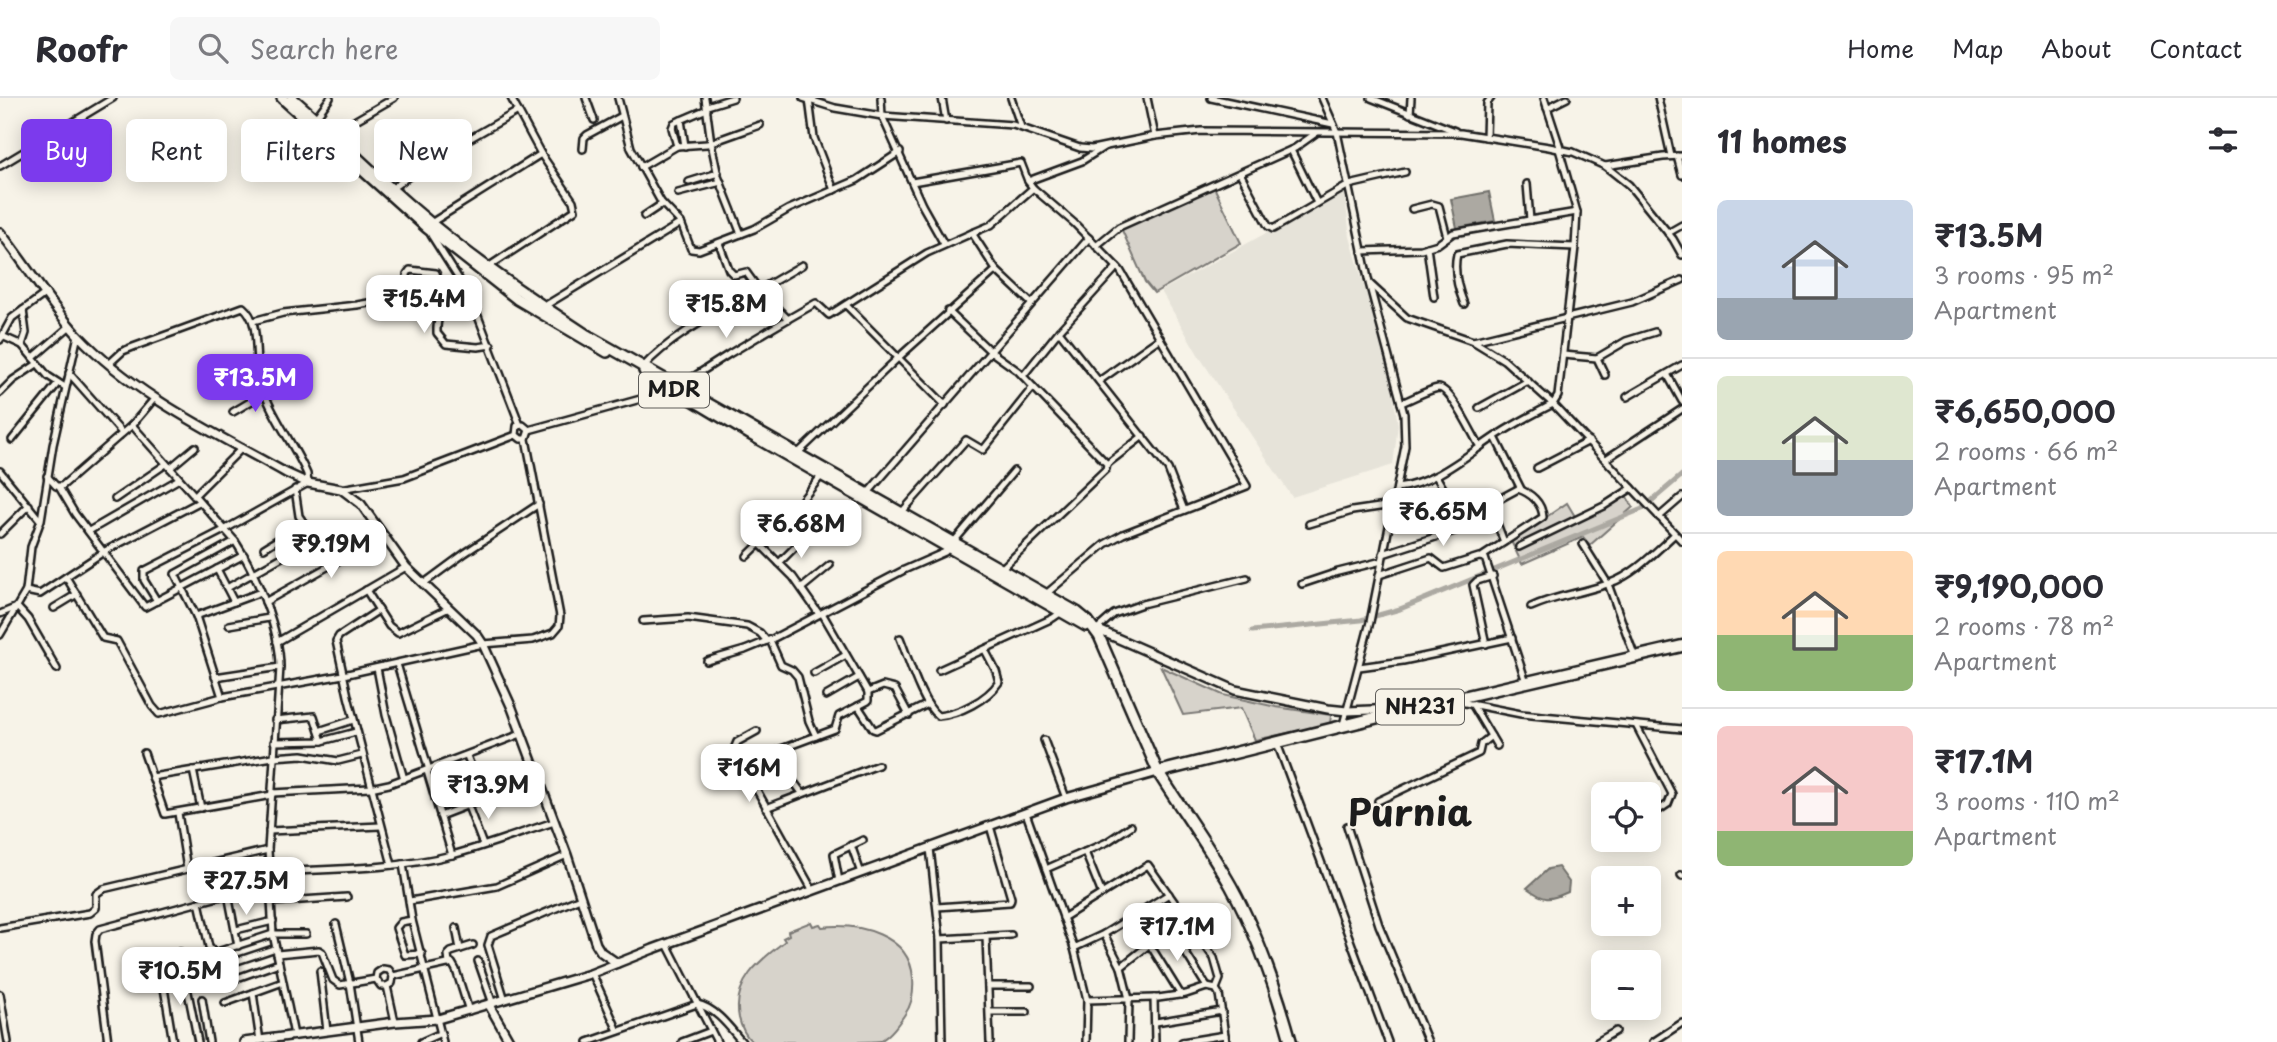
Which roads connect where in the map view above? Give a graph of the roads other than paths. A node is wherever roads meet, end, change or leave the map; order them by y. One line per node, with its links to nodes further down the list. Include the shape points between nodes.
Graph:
1 (113, 98): 56 (street)
2 (282, 98): 30 (main road, MDR)
3 (292, 98): 31 (main road, MDR)
4 (330, 98): 32 (street)
5 (394, 98): 33 (street)
6 (511, 98): 26 (street)
7 (586, 98): 34 (street)
8 (618, 98): 28 (street)
9 (705, 98): 24 (street)
10 (733, 98): 24 (street)
11 (881, 98): 29 (street)
12 (942, 98): 36 (street)
13 (1011, 98): 39 (street)
14 (1147, 98): 43 (street)
15 (1211, 98): 37 (street)
16 (1322, 98): 37 (street)
17 (1371, 98): 27 (street)
18 (1411, 98): 27 (street)
19 (1491, 98): 44 (street)
20 (1544, 98): 25 (street)
21 (1567, 98): 25 (street)
22 (1658, 98): 54 (street)
23 (806, 99): 29 (street); 72 (street, via 814,138)
24 (707, 107): 35 (street); 45 (street)
25 (1547, 108): 51 (street)
26 (518, 111): 53 (street); 71 (street)
27 (1410, 114): 42 (street)
28 (622, 116): 49 (street, via 587,135); 58 (street)
29 (882, 116): 36 (street); 52 (street)
30 (313, 119)
31 (313, 119)
32 (315, 119)
33 (358, 119)
34 (594, 120)
35 (681, 120): 46 (street, via 672,125); 47 (street)
36 (946, 121): 39 (street)
37 (1333, 124): 41 (street)
38 (760, 125): 45 (street)
39 (1021, 127): 48 (street, via 1080,148)
40 (1317, 132): 41 (street); 43 (street, via 1201,131); 50 (street)
41 (1337, 132): 42 (street); 69 (street)
42 (1461, 133): 44 (street)
43 (1155, 136): 48 (street)
44 (1486, 137): 51 (street)
45 (711, 143): 47 (street); 61 (street)
46 (677, 146): 47 (street); 58 (street)
47 (685, 146)
48 (1106, 146): 64 (street, via 1083,161)
49 (583, 149)
50 (1291, 150): 62 (street); 74 (street)
51 (1560, 150): 57 (street); 77 (street)
52 (900, 152): 67 (street); 72 (street)
53 (541, 154): 82 (street); 98 (street, via 575,210)
54 (1676, 156): 57 (street); 63 (street)
55 (360, 162): 71 (main road, MDR)
56 (0, 166)
57 (1605, 166): 85 (street, via 1629,185)
58 (641, 167): 75 (street)
59 (360, 170): 82 (main road, MDR)
60 (1405, 172): 69 (street)
61 (718, 173): 65 (street); 66 (street)
62 (1240, 173): 74 (street, via 1270,228); 91 (street, via 1119,227)
63 (1682, 175)
64 (1028, 181): 67 (street, via 1021,163); 70 (street)
65 (689, 182)
66 (720, 182): 73 (street); 86 (street)
67 (912, 182): 90 (street)
68 (1527, 184): 79 (street)
69 (1349, 185): 74 (street); 94 (street)
70 (1033, 188): 84 (street, via 990,225); 88 (street)
71 (391, 189): 82 (main road, MDR)
72 (834, 190): 86 (street)
73 (678, 193)
74 (1317, 203)
75 (662, 204): 78 (street); 80 (street)
76 (1412, 209): 87 (street, via 1438,206)
77 (1577, 212): 79 (street); 93 (street)
78 (644, 216)
79 (1530, 220): 87 (street)
80 (681, 223): 89 (street, via 691,249); 112 (street)
81 (1682, 225): 85 (street)
82 (429, 226): 98 (main road, MDR); 102 (street)
83 (0, 232): 105 (street)
84 (972, 233): 90 (street); 99 (street)
85 (1668, 233): 95 (street)
86 (741, 234): 89 (street)
87 (1447, 237): 92 (street)
88 (1088, 238): 91 (street); 108 (street)
89 (719, 243): 104 (street, via 729,270 734,275 746,272)
90 (944, 244): 111 (street)
91 (1096, 246): 97 (street)
92 (1427, 247): 94 (street); 107 (street)
93 (1575, 247): 109 (street, via 1507,244 1457,254 1458,288); 116 (street)
94 (1362, 251): 101 (street)
95 (1682, 255)
96 (802, 265): 104 (street)
97 (1117, 267): 119 (street); 123 (street)
98 (485, 269): 112 (main road, MDR); 135 (main road, MDR, via 536,311)
99 (996, 270): 108 (street); 114 (street)
100 (1682, 280): 116 (street, via 1632,302)
101 (1369, 283): 124 (street, via 1407,318); 152 (street)
102 (464, 286): 103 (street); 110 (street)
103 (442, 290): 106 (street); 106 (street, via 436,274 410,270)
104 (759, 290): 115 (street); 135 (street, via 683,334)
105 (46, 293): 113 (street); 118 (street)
106 (408, 296): 117 (street)
107 (1434, 297)
108 (1031, 303): 127 (street)
109 (1464, 304)
110 (474, 305): 126 (street); 126 (street, via 440,312 437,333 446,344)
111 (846, 306): 115 (street, via 829,315 816,303); 129 (street)
112 (543, 307): 135 (main road, MDR)
113 (23, 310): 122 (street, via 12,318); 125 (street, via 26,333)
114 (948, 312): 127 (street); 129 (street)
115 (788, 320): 146 (street)
116 (1567, 320): 124 (street); 128 (street)
117 (253, 321): 132 (street); 133 (street, via 243,307 237,307 123,351)
118 (70, 326): 121 (street); 131 (street)
119 (1059, 331): 139 (street); 140 (street)
120 (1655, 332): 130 (street, via 1626,341)
121 (78, 335): 133 (street); 136 (street)
122 (1, 338): 125 (street)
123 (1160, 338): 140 (street); 197 (street, via 1247,486)
124 (1473, 341): 141 (street)
125 (22, 345): 131 (street)
126 (491, 345): 159 (street)
127 (990, 351): 139 (street); 154 (street)
128 (1563, 355): 130 (street); 153 (street)
129 (898, 358): 154 (street); 171 (street)
130 (1597, 358): 137 (street)
131 (35, 361): 142 (street); 147 (street)
132 (257, 362): 143 (street); 148 (street)
133 (110, 363): 150 (street)
134 (1682, 366): 138 (street)
135 (643, 367): 146 (main road, MDR)
136 (68, 372): 144 (street); 161 (street)
137 (1605, 374)
138 (1667, 374): 149 (street); 151 (street)
139 (1023, 376): 145 (street)
140 (1099, 381): 163 (street)
141 (1528, 381): 153 (street); 155 (street)
142 (58, 383): 144 (street); 166 (street)
143 (212, 383)
144 (65, 387): 179 (street)
145 (1033, 387): 173 (street); 198 (street, via 983,450 966,440)
146 (676, 388): 160 (street); 171 (main road, MDR); 178 (main road, MDR)
147 (0, 393)
148 (265, 393): 157 (street); 182 (street)
149 (1627, 397)
150 (154, 399): 158 (street); 170 (street)
151 (1682, 401)
152 (1401, 403): 169 (street, via 1438,388 1445,390); 184 (street, via 1406,432)
153 (1553, 404): 164 (street); 167 (street)
154 (946, 405): 189 (street)
155 (1479, 408)
156 (1682, 409): 172 (street)
157 (233, 412)
158 (132, 425): 161 (street); 174 (street)
159 (520, 425): 160 (street); 162 (street)
160 (529, 430): 165 (street)
161 (122, 433): 183 (street)
162 (516, 435): 165 (street); 187 (street, via 404,478)
163 (1143, 436): 173 (street); 197 (street, via 1168,469)
164 (1494, 437): 169 (street); 188 (street)
165 (526, 439): 194 (street)
166 (12, 440)
167 (1589, 441): 172 (street); 175 (street)
168 (195, 447): 174 (street)
169 (1479, 447): 180 (street)
170 (242, 448): 182 (street); 190 (street)
171 (797, 454): 189 (main road, MDR)
172 (1606, 459): 185 (street)
173 (1107, 464): 228 (street)
174 (168, 466): 181 (street); 192 (street)
175 (1537, 468)
176 (0, 471): 195 (street)
177 (1014, 471): 215 (street)
178 (822, 475): 213 (street); 215 (main road, MDR)
179 (47, 476): 183 (street); 200 (street)
180 (1436, 476): 184 (street); 188 (street, via 1460,512)
181 (179, 479): 190 (street); 204 (street)
182 (308, 483): 186 (street); 187 (street)
183 (59, 487): 204 (street)
184 (1396, 488): 196 (street)
185 (1632, 488): 199 (street); 216 (street)
186 (295, 489): 201 (street); 203 (street)
187 (341, 489): 207 (street, via 361,504)
188 (1521, 489): 212 (street, via 1535,498 1543,515)
189 (867, 494): 198 (main road, MDR)
190 (194, 496): 193 (street)
191 (1682, 497): 199 (street)
192 (115, 499)
193 (199, 502): 203 (street); 218 (street)
194 (539, 504): 236 (street); 266 (street, via 559,626 533,640)
195 (29, 505): 200 (street); 205 (street)
196 (1393, 505): 202 (street); 222 (street)
197 (1184, 510): 244 (street, via 1105,544)
198 (901, 513): 215 (main road, MDR)
199 (1659, 517): 206 (street)
200 (41, 520): 241 (street, via 31,547)
201 (304, 523): 209 (street); 217 (street)
202 (1309, 524)
203 (224, 530): 210 (street); 245 (street, via 144,570 144,580)
204 (89, 531): 218 (street)
205 (0, 534)
206 (1675, 534): 211 (street); 235 (street)
207 (384, 535): 223 (street); 226 (street)
208 (804, 538): 224 (street)
209 (314, 539): 223 (street); 230 (street)
210 (235, 541): 219 (street); 237 (street, via 176,573)
211 (1682, 541)
212 (1504, 542): 221 (street); 222 (street, via 1491,519)
213 (760, 544): 220 (street); 224 (street)
214 (1583, 544): 235 (street)
215 (951, 546): 228 (main road, MDR); 253 (main road, MDR); 254 (street)
216 (1519, 547)
217 (264, 548)
218 (105, 551): 232 (street); 245 (street, via 143,606)
219 (244, 555): 227 (street); 230 (street)
220 (747, 556)
221 (1483, 556): 229 (street); 231 (street, via 1444,568 1431,558)
222 (1382, 558): 231 (street); 234 (street)
223 (333, 564): 247 (street)
224 (779, 564): 239 (street)
225 (830, 565): 239 (street)
226 (406, 567): 236 (street); 240 (street)
227 (217, 569): 237 (street); 238 (street)
228 (1001, 569): 244 (main road, MDR)
229 (1492, 573): 263 (street); 267 (street, via 1473,585)
230 (253, 574): 238 (street); 242 (street)
231 (1379, 575): 275 (street)
232 (66, 577): 241 (street, via 40,594); 243 (street)
233 (1247, 578): 260 (street, via 1142,604 1114,614)
234 (1302, 584)
235 (1608, 584): 249 (street); 271 (street)
236 (423, 585): 251 (street)
237 (181, 588): 245 (street); 256 (street)
238 (227, 588): 246 (street)
239 (802, 588): 254 (street)
240 (366, 590): 252 (street); 265 (street)
241 (26, 591): 248 (street)
242 (261, 592): 246 (street); 247 (street)
243 (77, 594): 250 (street); 287 (street, via 103,638 117,641 156,712)
244 (1046, 594): 260 (main road, MDR, via 1077,612)
245 (157, 601)
246 (234, 602): 256 (street)
247 (265, 602): 257 (street)
248 (17, 607): 255 (street); 261 (street); 277 (street)
249 (1531, 607)
250 (54, 608)
251 (449, 608): 252 (street, via 398,633); 266 (street)
252 (379, 610): 280 (street, via 337,639)
253 (1063, 611): 260 (main road, MDR); 269 (street)
254 (820, 613): 264 (street); 270 (street)
255 (0, 614)
256 (196, 616): 281 (street)
257 (269, 618): 259 (street); 265 (street)
258 (643, 621): 264 (street, via 688,618 747,626)
259 (229, 625)
260 (1096, 631): 293 (street, via 1236,690); 319 (main road, MDR)
261 (0, 635)
262 (900, 638): 289 (street)
263 (1512, 638): 267 (street); 283 (street)
264 (768, 640): 272 (street); 304 (street, via 781,665 799,677)
265 (277, 642): 274 (street)
266 (483, 644): 273 (street); 303 (street)
267 (1486, 644): 275 (street)
268 (1682, 646): 271 (highway, NH231)
269 (985, 650): 278 (street); 289 (street, via 999,679 995,689 944,715 935,715)
270 (846, 655): 279 (street); 282 (street)
271 (1635, 657): 283 (highway, NH231)
272 (707, 661)
273 (397, 664): 276 (street); 318 (street)
274 (280, 667): 281 (street); 284 (street)
275 (1359, 667): 293 (street)
276 (377, 668): 280 (street); 321 (street)
277 (57, 669)
278 (939, 670)
279 (814, 673)
280 (343, 675): 284 (street); 296 (street)
281 (215, 677): 287 (street)
282 (859, 677): 285 (street); 286 (street)
283 (1526, 682): 288 (highway, NH231)
284 (279, 686): 287 (street); 295 (street)
285 (868, 692): 291 (street, via 868,701); 294 (street, via 883,686 895,689)
286 (826, 696)
287 (222, 697)
288 (1452, 700): 290 (street); 292 (highway, NH231)
289 (928, 704): 294 (street)
290 (1472, 704): 298 (street, via 1521,714); 305 (street)
291 (858, 706): 294 (street, via 876,730); 304 (street, via 839,716 835,729)
292 (1411, 709): 293 (street); 297 (highway, NH231)
293 (1347, 711): 297 (street)
294 (909, 715)
295 (275, 720): 300 (street, via 310,715); 309 (street)
296 (354, 720): 300 (street); 302 (street)
297 (1343, 725): 308 (highway, NH231)
298 (1636, 725): 299 (street); 331 (street, via 1672,794)
299 (1682, 729)
300 (319, 731): 307 (street)
301 (757, 731): 315 (street, via 735,745)
302 (356, 732): 307 (street); 312 (street)
303 (521, 734): 313 (street); 335 (street)
304 (816, 736): 315 (street)
305 (1491, 736): 310 (street); 327 (street, via 1481,744 1479,753)
306 (1044, 740): 326 (street)
307 (322, 741): 309 (street)
308 (1277, 741): 319 (highway, NH231); 464 (street)
309 (274, 742): 314 (street)
310 (1497, 746)
311 (144, 752): 320 (street)
312 (362, 755): 314 (street, via 338,761 302,755); 323 (street)
313 (467, 756): 318 (street); 328 (street, via 484,797)
314 (273, 757): 317 (street); 325 (street)
315 (741, 764): 322 (street)
316 (877, 765): 324 (street)
317 (193, 770): 320 (street); 329 (street)
318 (428, 770): 321 (street); 334 (street)
319 (1158, 772): 326 (street); 463 (highway, via 1230,885 1258,942)
320 (152, 777): 332 (street, via 163,812)
321 (404, 779): 323 (street)
322 (750, 780): 324 (street, via 785,769); 330 (street)
323 (370, 788): 325 (street); 336 (street)
324 (802, 793): 330 (street)
325 (272, 794): 329 (street); 340 (street)
326 (1066, 798): 333 (street)
327 (1378, 801)
328 (468, 806): 334 (street); 342 (street)
329 (201, 808): 332 (street)
330 (766, 808): 357 (street)
331 (1661, 808)
332 (178, 813): 351 (street)
333 (1026, 813): 339 (street); 352 (street)
334 (440, 816): 347 (street)
335 (554, 822): 342 (street); 348 (street)
336 (381, 826): 340 (street); 350 (street)
337 (1131, 826): 346 (street)
338 (1347, 826): 465 (street, via 1379,925)
339 (990, 827): 344 (street); 366 (street, via 1010,902)
340 (269, 831): 345 (street)
341 (863, 840): 343 (street)
342 (483, 845): 347 (street)
343 (851, 845): 354 (street); 355 (street, via 834,854)
344 (930, 848): 354 (street); 366 (street)
345 (268, 850): 351 (street); 353 (street)
346 (1085, 852): 352 (street); 359 (street)
347 (452, 855): 349 (street)
348 (567, 855): 362 (street); 363 (street, via 497,886)
349 (403, 864): 350 (street); 363 (street)
350 (392, 865): 353 (street)
351 (187, 869): 373 (street, via 103,889 96,894 96,908 90,913)
352 (1046, 869): 367 (street)
353 (269, 872): 356 (street)
354 (862, 873): 355 (street)
355 (839, 881): 357 (street)
356 (270, 883): 358 (street); 365 (street)
357 (813, 891): 384 (street)
358 (228, 894): 364 (street); 376 (street)
359 (1102, 894): 360 (street, via 1148,866); 367 (street)
360 (1168, 894): 368 (street); 379 (street)
361 (347, 897): 365 (street)
362 (580, 898): 392 (street); 420 (street, via 491,936 488,945)
363 (410, 901): 369 (street)
364 (200, 902): 387 (street, via 211,951 220,953); 444 (street, via 109,926 96,934)
365 (271, 902): 370 (street)
366 (937, 907): 382 (street)
367 (1063, 918): 388 (street)
368 (1185, 918): 375 (street); 413 (street, via 1216,963 1220,979)
369 (412, 920): 393 (street); 393 (street, via 396,928 405,955)
370 (273, 921): 372 (street); 377 (street)
371 (336, 924): 408 (street)
372 (251, 926): 376 (street); 383 (street)
373 (0, 928)
374 (456, 928): 389 (street)
375 (1170, 928): 386 (street); 412 (street)
376 (236, 930): 387 (street)
377 (274, 934): 378 (street); 383 (street); 390 (street)
378 (306, 934)
379 (1104, 934): 388 (street); 399 (street)
380 (1011, 935): 381 (street)
381 (986, 937): 382 (street); 410 (street)
382 (940, 939): 457 (street)
383 (254, 940): 387 (street)
384 (667, 944): 396 (street); 424 (street)
385 (472, 945): 389 (street)
386 (1150, 945): 399 (street); 416 (street)
387 (238, 946)
388 (1074, 948): 421 (street)
389 (460, 949): 397 (street, via 449,953)
390 (276, 951): 395 (street); 398 (street); 408 (street, via 319,950 336,983)
391 (180, 952): 446 (street)
392 (601, 952): 396 (street); 402 (street)
393 (422, 954): 400 (street)
394 (478, 961): 423 (street)
395 (279, 963): 406 (street); 407 (street)
396 (618, 963): 402 (street)
397 (449, 964): 400 (street); 425 (street, via 456,970)
398 (219, 967)
399 (1121, 967): 419 (street)
400 (426, 970): 404 (street); 429 (street)
401 (320, 971): 434 (street)
402 (594, 972): 420 (street); 435 (street)
403 (162, 976): 445 (street)
404 (394, 976): 405 (street, via 383,969); 409 (street)
405 (376, 979): 408 (street); 409 (street)
406 (226, 982)
407 (283, 982): 414 (street); 439 (street)
408 (349, 983): 433 (street)
409 (387, 986): 430 (street)
410 (988, 986): 411 (street); 428 (street)
411 (1031, 986)
412 (1206, 987): 413 (street); 416 (street)
413 (1216, 989): 426 (street)
414 (253, 993): 422 (street); 441 (street)
415 (0, 994): 443 (street)
416 (1181, 995): 417 (street)
417 (1154, 998): 419 (street); 431 (street)
418 (202, 999): 447 (street)
419 (1129, 999): 421 (street); 460 (street)
420 (505, 1000): 423 (street)
421 (1087, 1000): 459 (street)
422 (225, 1003)
423 (491, 1004): 425 (street); 452 (street)
424 (697, 1004): 435 (street); 436 (street); 456 (street, via 716,1014)
425 (469, 1011): 429 (street)
426 (1222, 1011): 431 (street); 440 (street)
427 (1027, 1012): 428 (street)
428 (990, 1013): 458 (street)
429 (438, 1019): 430 (street); 438 (street)
430 (395, 1022): 433 (street)
431 (1156, 1022): 461 (street)
432 (1682, 1023): 467 (street)
433 (357, 1027): 434 (street); 449 (street)
434 (327, 1031): 439 (street)
435 (618, 1031): 453 (street)
436 (711, 1031): 454 (street); 455 (street)
437 (1616, 1031): 466 (street)
438 (441, 1033): 450 (street); 451 (street)
439 (289, 1038): 441 (street)
440 (1226, 1038): 442 (street)
441 (260, 1041): 448 (street)
442 (1201, 1041): 462 (street)
443 (8, 1042)
444 (108, 1042)
445 (173, 1042)
446 (198, 1042)
447 (209, 1042)
448 (244, 1042)
449 (359, 1042)
450 (421, 1042)
451 (443, 1042)
452 (510, 1042)
453 (588, 1042)
454 (682, 1042)
455 (717, 1042)
456 (743, 1042)
457 (942, 1042)
458 (990, 1042)
459 (1086, 1042)
460 (1128, 1042)
461 (1155, 1042)
462 (1182, 1042)
463 (1291, 1042)
464 (1388, 1042)
465 (1428, 1042)
466 (1597, 1042)
467 (1653, 1042)

